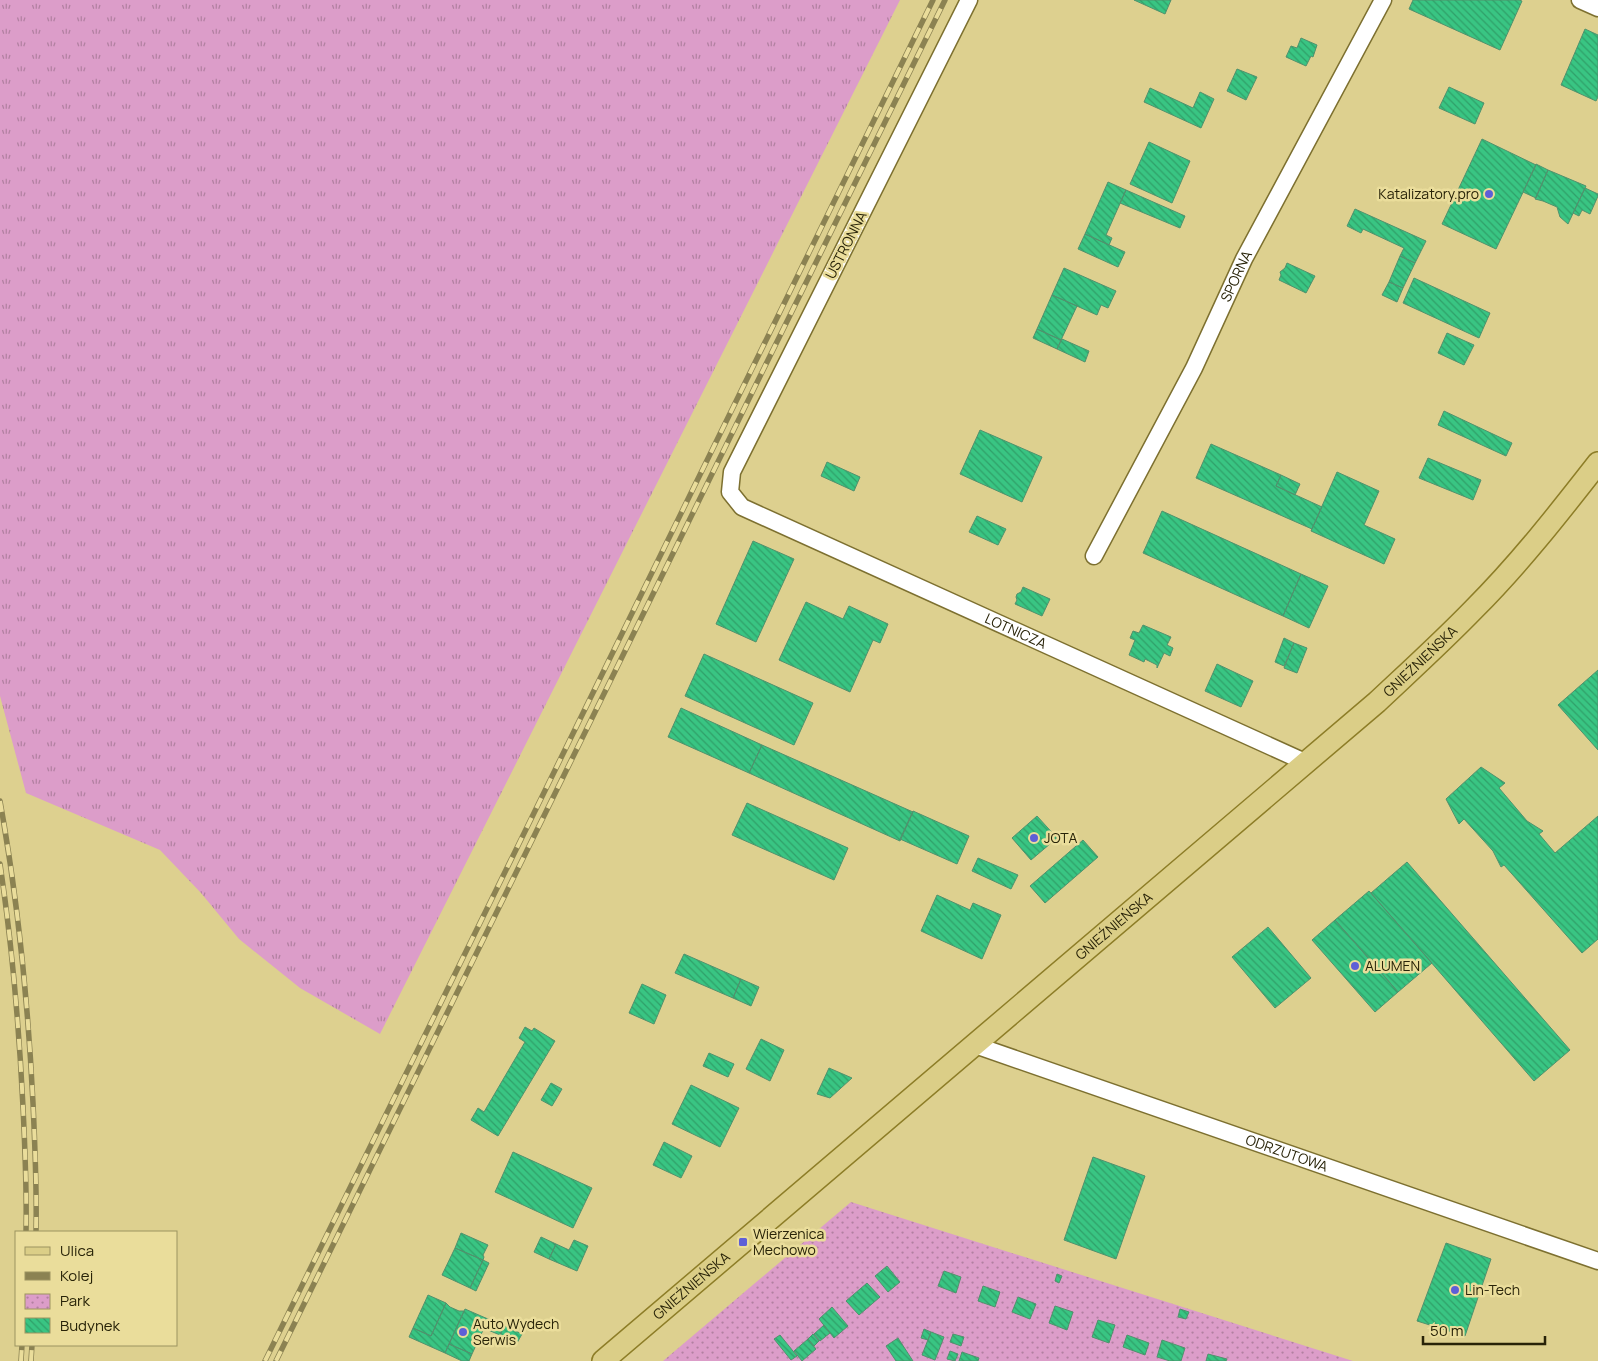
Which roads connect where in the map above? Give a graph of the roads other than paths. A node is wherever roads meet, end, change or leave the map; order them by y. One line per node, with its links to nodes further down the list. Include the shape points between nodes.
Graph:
1 (968, 0): 6 (street, USTRONNA, via 732,472)
2 (1383, 0): 7 (street, SPORNA, via 1244,259 1194,368)
3 (1580, 0): 4 (street)
4 (1598, 8)
5 (1598, 463): 8 (main road, GNIEŹNIEŃSKA, via 1571,499 1475,608 1377,702)
6 (730, 492): 8 (street, LOTNICZA, via 742,507)
7 (1094, 556)
8 (1307, 763): 9 (main road, GNIEŹNIEŃSKA)
9 (975, 1045): 10 (street, ODRZUTOWA); 11 (main road, GNIEŹNIEŃSKA)
10 (1598, 1261)
11 (603, 1361)

